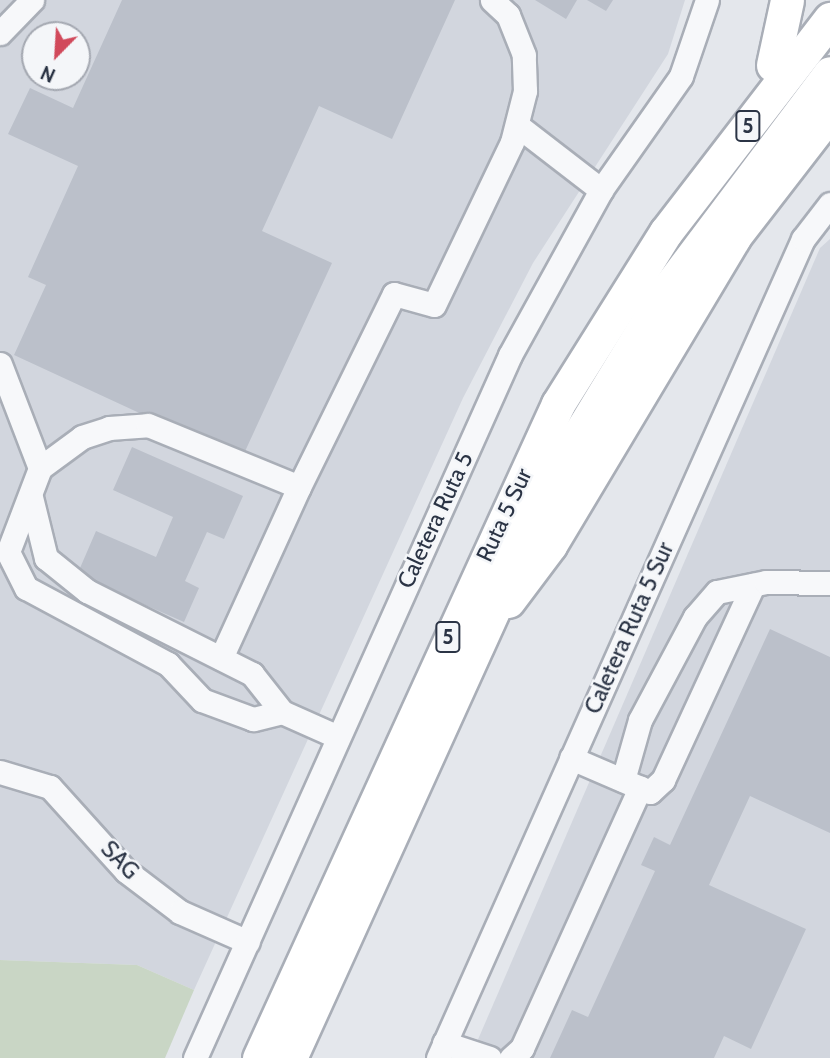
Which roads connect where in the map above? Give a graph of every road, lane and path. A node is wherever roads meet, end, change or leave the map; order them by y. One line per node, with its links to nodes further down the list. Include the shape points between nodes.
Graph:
1 (32, 0): 7 (street)
2 (492, 0): 11 (street, via 508,15 524,54)
3 (707, 0): 13 (street, Caletera Ruta 5, via 681,76)
4 (787, 0): 8 (highway)
5 (817, 0): 8 (highway)
6 (830, 19): 16 (highway, Ruta 5 Sur / 5)
7 (0, 33)
8 (773, 65): 16 (highway)
9 (830, 73): 23 (highway, Ruta 5 Sur / 5, via 698,247 609,378)
10 (830, 113): 14 (highway)
11 (518, 126): 13 (street); 19 (street, via 434,305 394,295)
12 (830, 150): 14 (highway)
13 (601, 190): 26 (street, Caletera Ruta 5, via 510,355)
14 (768, 193): 23 (highway, via 682,317 550,545)
15 (830, 204): 27 (street, Caletera Ruta 5 Sur, via 803,239)
16 (666, 232): 33 (highway, Ruta 5 Sur / 5, via 588,351 530,459)
17 (0, 364): 18 (street)
18 (40, 468): 19 (street, via 82,437 148,425); 20 (street)
19 (299, 487): 24 (street)
20 (31, 490): 24 (street, via 46,558 87,591); 25 (street, via 8,552 26,588 168,664 202,700 222,710 253,719)
21 (830, 583): 22 (street)
22 (752, 585): 29 (street, via 717,592 695,617 640,720); 29 (street, via 663,780 650,792)
23 (477, 637): 34 (highway, Ruta 5 Sur / 5)
24 (221, 658): 25 (street, via 252,674)
25 (282, 712): 26 (street)
26 (337, 736): 30 (street, Caletera Ruta 5)
27 (571, 758): 29 (street); 31 (street, Caletera Ruta 5 Sur)
28 (0, 772): 30 (street, SAG, via 50,788 126,871 180,912)
29 (632, 784): 36 (street, via 522,1048)
30 (248, 942): 32 (street, Caletera Ruta 5)
31 (441, 1051): 35 (street)
32 (195, 1058)
33 (259, 1058)
34 (290, 1058)
35 (490, 1058)
36 (511, 1058)

